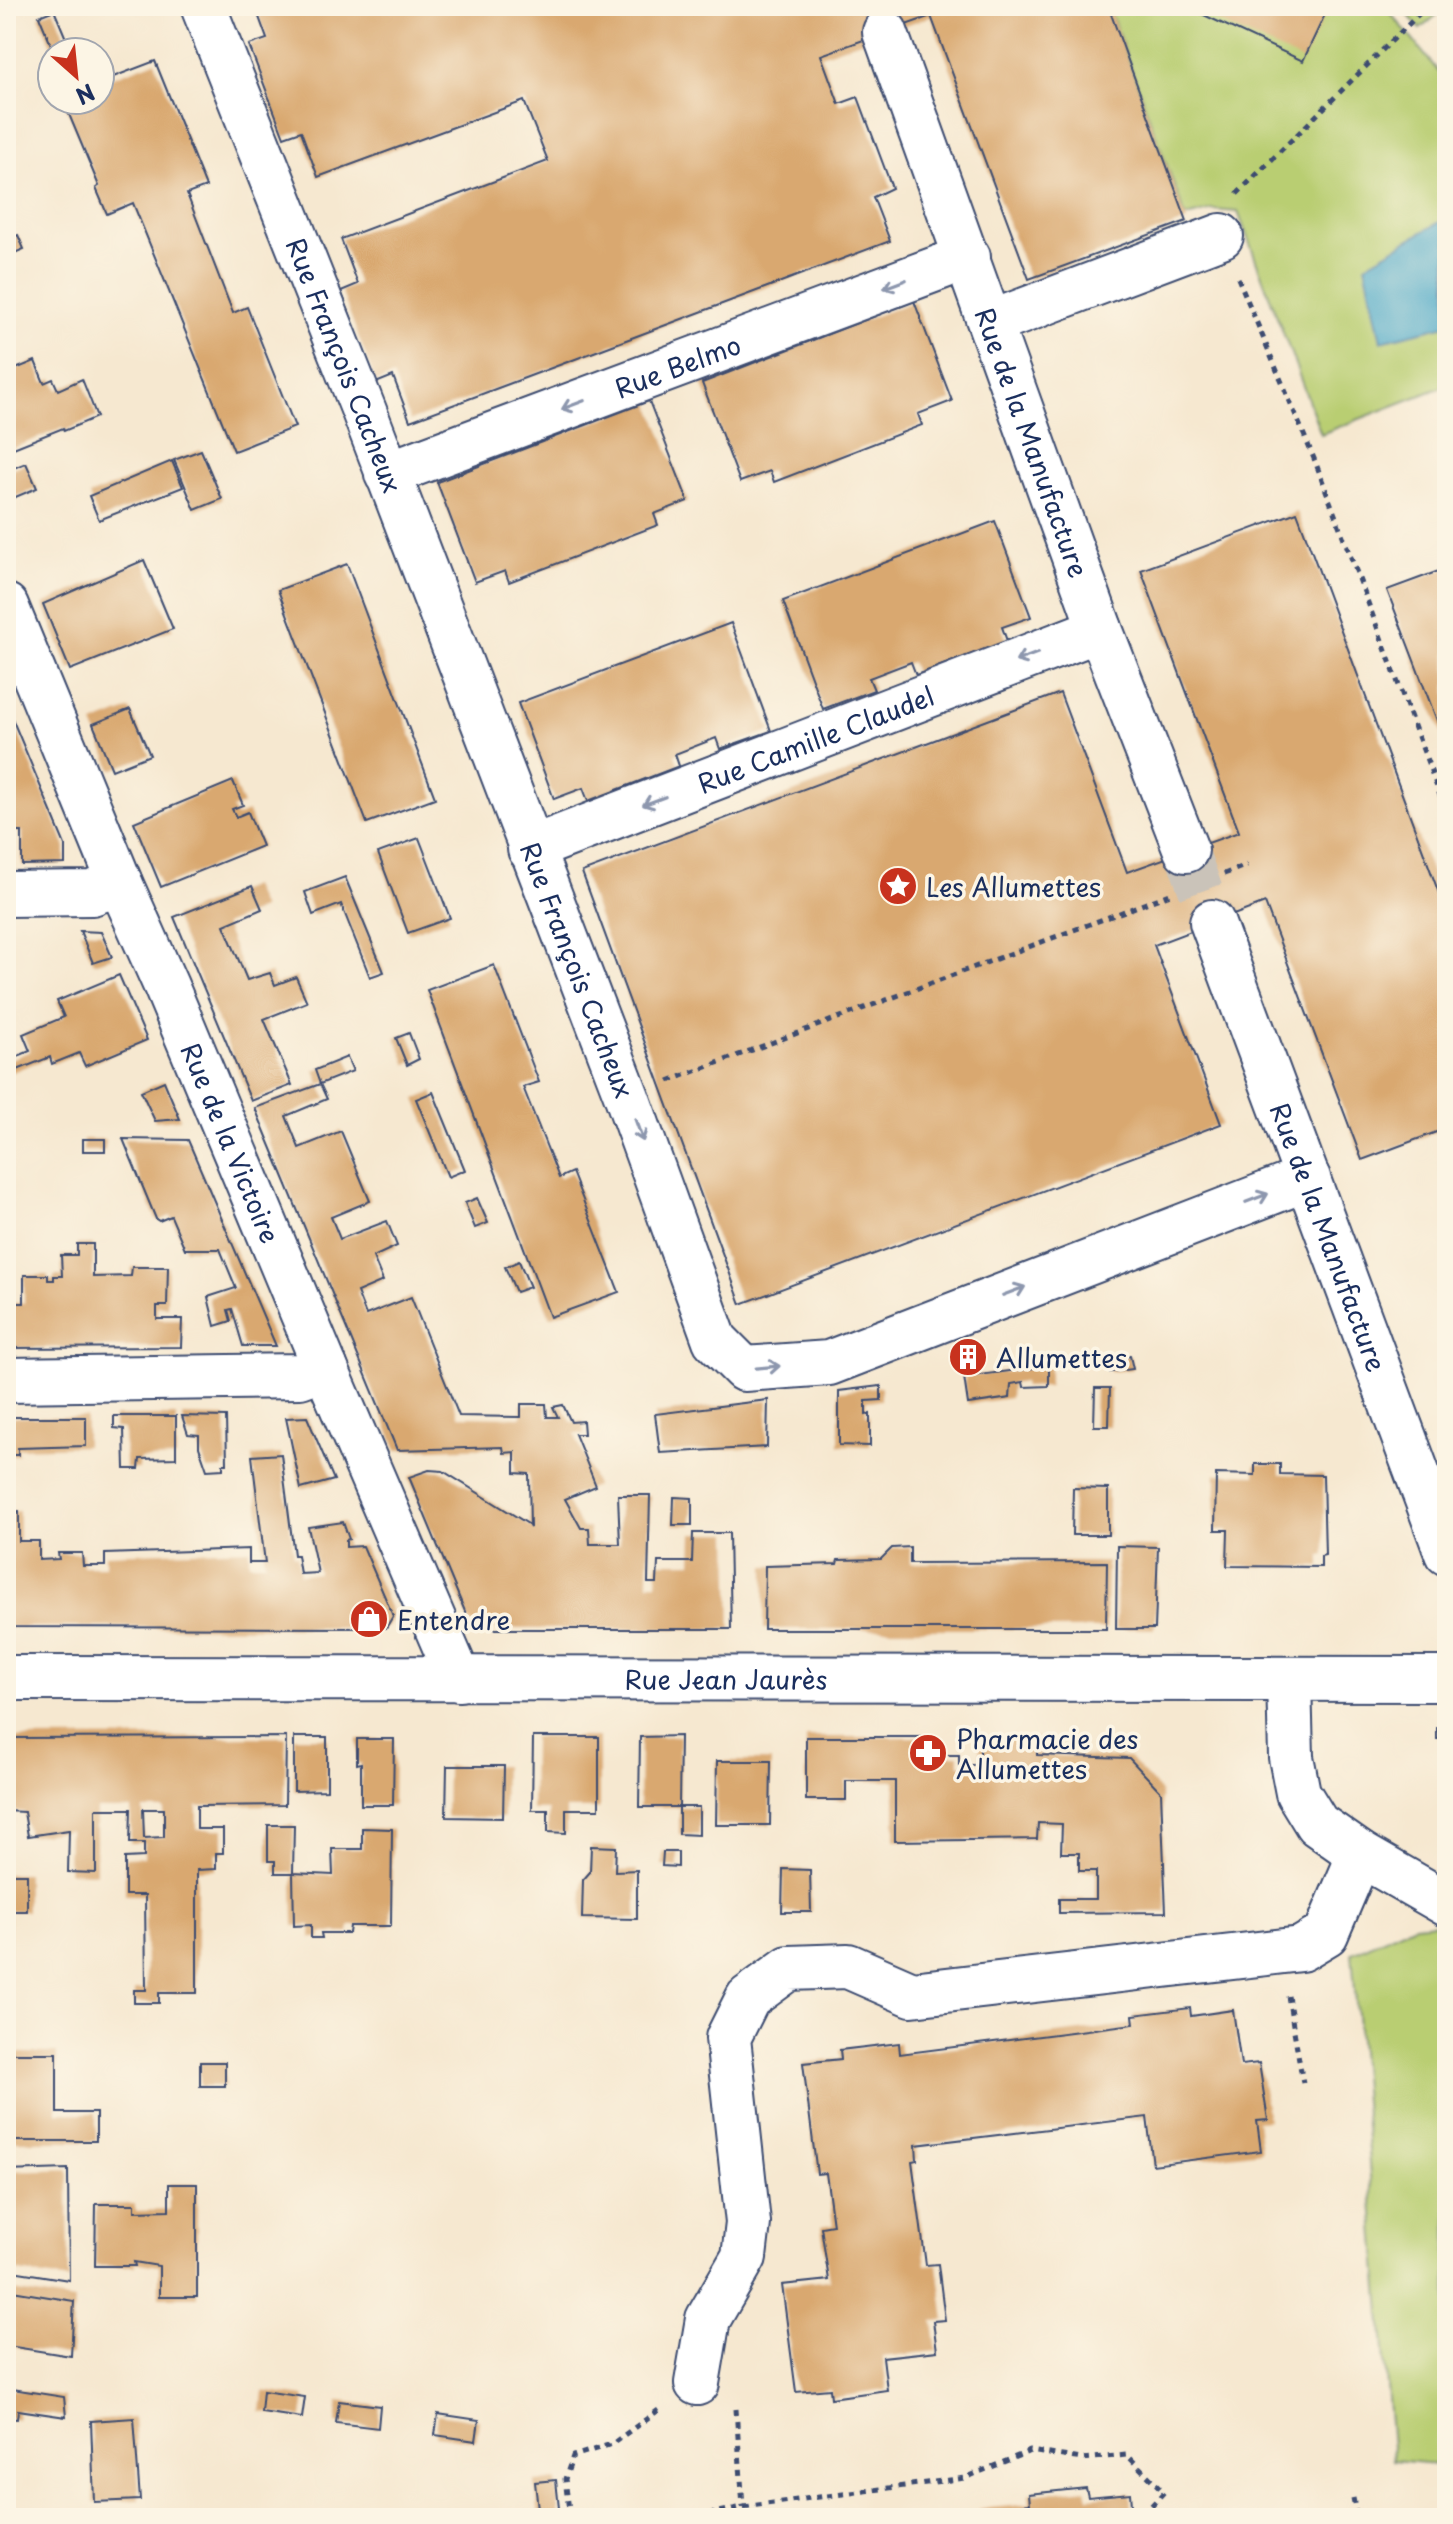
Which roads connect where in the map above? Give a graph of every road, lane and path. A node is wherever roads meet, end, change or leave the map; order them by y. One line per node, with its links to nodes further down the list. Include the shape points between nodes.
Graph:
1 (203, 6): 7 (street, Rue François Cacheux)
2 (1427, 6): 4 (path, via 1215,216)
3 (885, 32): 5 (street, Rue de la Manufacture)
4 (1221, 236): 6 (street); 10 (path, via 1315,461)
5 (968, 257): 6 (street, Rue de la Manufacture); 7 (street, Rue Belmo, one-way to 7)
6 (991, 323): 9 (street, Rue de la Manufacture)
7 (387, 474): 11 (street, Rue François Cacheux)
8 (6, 606): 13 (street, Rue de la Victoire)
9 (1100, 629): 11 (street, Rue Camille Claudel, one-way to 11); 12 (street, Rue de la Manufacture)
10 (1447, 814)
11 (530, 849): 16 (street, Rue François Cacheux)
12 (1184, 870): 16 (path)
13 (120, 883): 14 (street, via 92,893); 18 (street, Rue de la Victoire)
14 (6, 894)
15 (1212, 922): 17 (street, Rue de la Manufacture)
16 (627, 1097): 17 (street, Rue François Cacheux, one-way to 17, via 715,1340 744,1369 829,1363)
17 (1308, 1178): 20 (street, Rue de la Manufacture)
18 (325, 1367): 19 (street, via 300,1376); 22 (street, Rue de la Victoire)
19 (6, 1380)
20 (1447, 1553)
21 (6, 1678): 22 (street, Rue Jean Jaurès)
22 (459, 1679): 23 (street, Rue Jean Jaurès)
23 (1289, 1679): 24 (street, Rue Jean Jaurès); 25 (street, via 1291,1757 1298,1793 1317,1824)
24 (1447, 1679)
25 (1360, 1854): 26 (street); 27 (street, via 1326,1934 1301,1949)
26 (1447, 1904)
27 (1280, 1952): 28 (path); 29 (street, via 912,1994 848,1966 789,1968 748,1998 728,2038 748,2223 744,2257 708,2319)
28 (1303, 2083)
29 (697, 2383): 31 (path, via 735,2403); 32 (path, via 612,2444 573,2456 565,2479)
30 (1353, 2498): 35 (path)
31 (743, 2507): 33 (path); 34 (path, via 965,2478 1030,2451 1082,2459 1127,2455 1164,2492)
32 (570, 2518)
33 (700, 2518)
34 (1140, 2518)
35 (1357, 2518)

